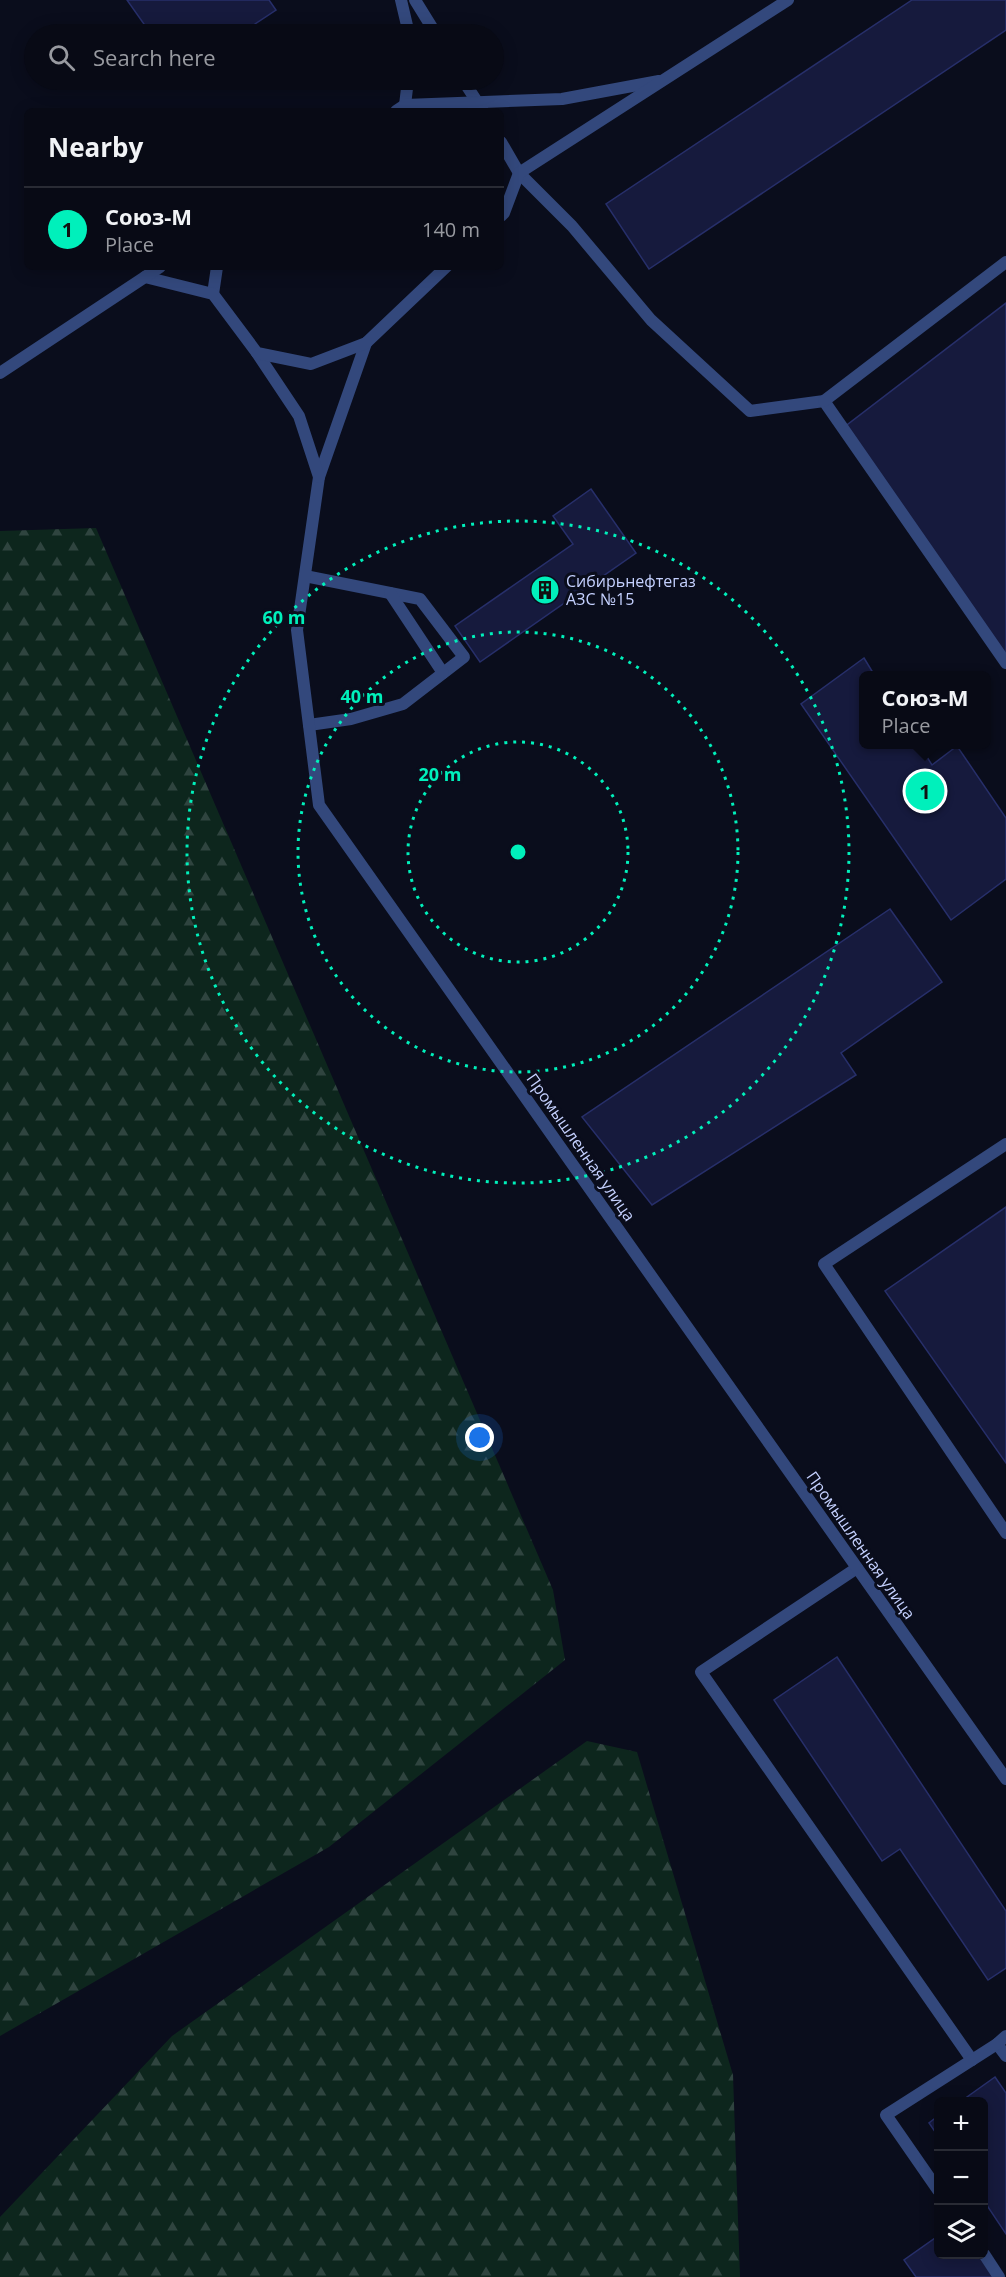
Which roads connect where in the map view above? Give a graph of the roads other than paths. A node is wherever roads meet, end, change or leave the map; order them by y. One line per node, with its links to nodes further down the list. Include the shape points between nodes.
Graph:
1 (401, 0): 4 (street)
2 (415, 0): 5 (street)
3 (788, 0): 6 (street)
4 (407, 24)
5 (430, 24)
6 (666, 80): 9 (street, via 562,99); 12 (street)
7 (406, 90): 10 (street)
8 (470, 90): 9 (street)
9 (480, 106): 10 (street)
10 (401, 108)
11 (504, 147): 12 (street)
12 (519, 172): 13 (street); 23 (street, via 572,226 651,320 750,411)
13 (504, 213)
14 (1006, 262): 23 (street)
15 (156, 270): 18 (street)
16 (217, 270): 19 (street)
17 (443, 270): 20 (street)
18 (146, 277): 19 (street); 22 (street)
19 (213, 294): 21 (street)
20 (366, 343): 21 (street, via 311,364); 24 (street)
21 (257, 353): 24 (street, via 299,416)
22 (0, 373)
23 (824, 401): 27 (street)
24 (319, 477): 25 (street, Промышленная улица)
25 (305, 576): 26 (street); 29 (street, Промышленная улица, via 297,630)
26 (390, 593): 28 (street); 28 (street, via 420,599 464,657)
27 (1006, 663)
28 (443, 673): 29 (street, via 403,704 351,719)
29 (309, 725): 32 (street, Промышленная улица, via 319,805)
30 (1006, 1144): 31 (street, via 824,1264)
31 (1006, 1533)
32 (857, 1568): 33 (street, Промышленная улица); 36 (street, via 701,1672)
33 (1006, 1779)
34 (1002, 2040): 35 (street); 36 (street)
35 (1006, 2056)
36 (972, 2061): 37 (street, via 886,2115)
37 (934, 2183)
38 (987, 2259): 39 (street)
39 (999, 2277)

